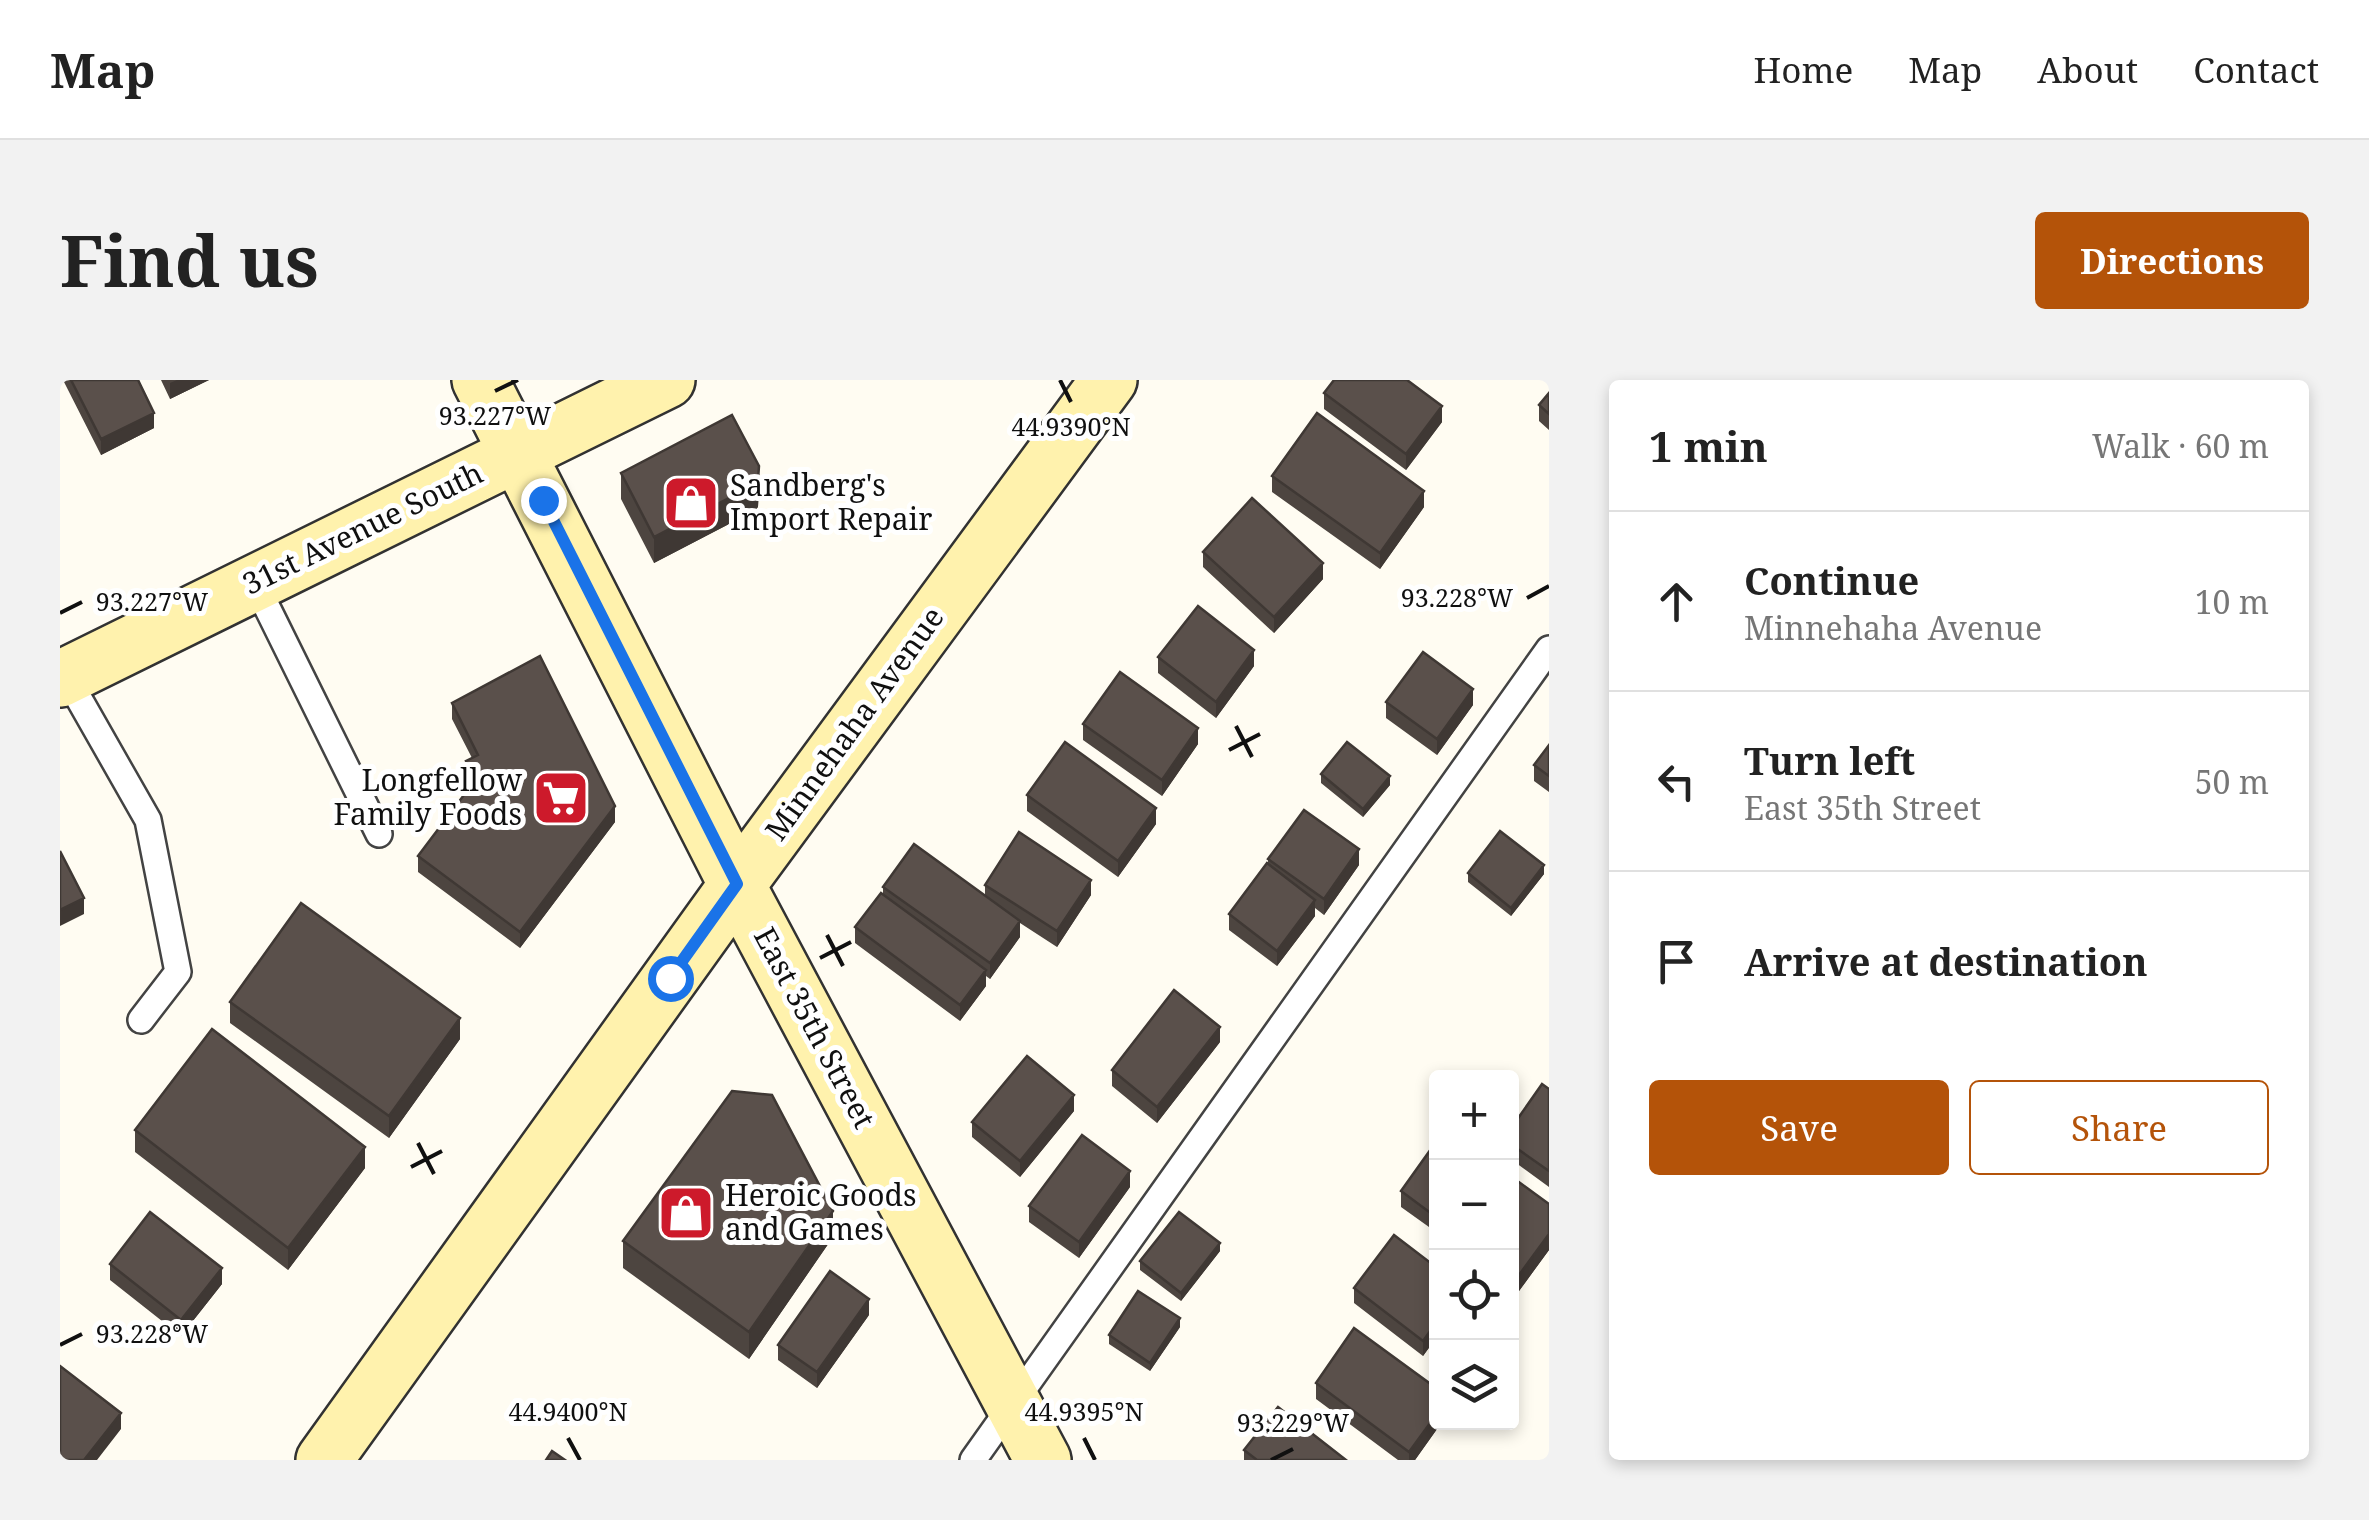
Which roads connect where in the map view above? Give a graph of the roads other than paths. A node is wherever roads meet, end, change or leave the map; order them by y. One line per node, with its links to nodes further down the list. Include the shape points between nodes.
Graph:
1 (480, 380): 4 (street, East 35th Street)
2 (666, 380): 4 (street, 31st Avenue South)
3 (1109, 380): 9 (street, Minnehaha Avenue)
4 (519, 452): 5 (street, 31st Avenue South); 9 (street, East 35th Street)
5 (255, 582): 7 (street, 31st Avenue South); 8 (lane)
6 (1549, 649): 11 (lane)
7 (63, 678): 10 (lane, via 148,820 178,972)
8 (378, 834)
9 (737, 884): 11 (street, East 35th Street); 12 (street, Minnehaha Avenue)
10 (141, 1020)
11 (1014, 1403): 13 (lane); 14 (street, East 35th Street)
12 (324, 1460)
13 (973, 1460)
14 (1043, 1460)

